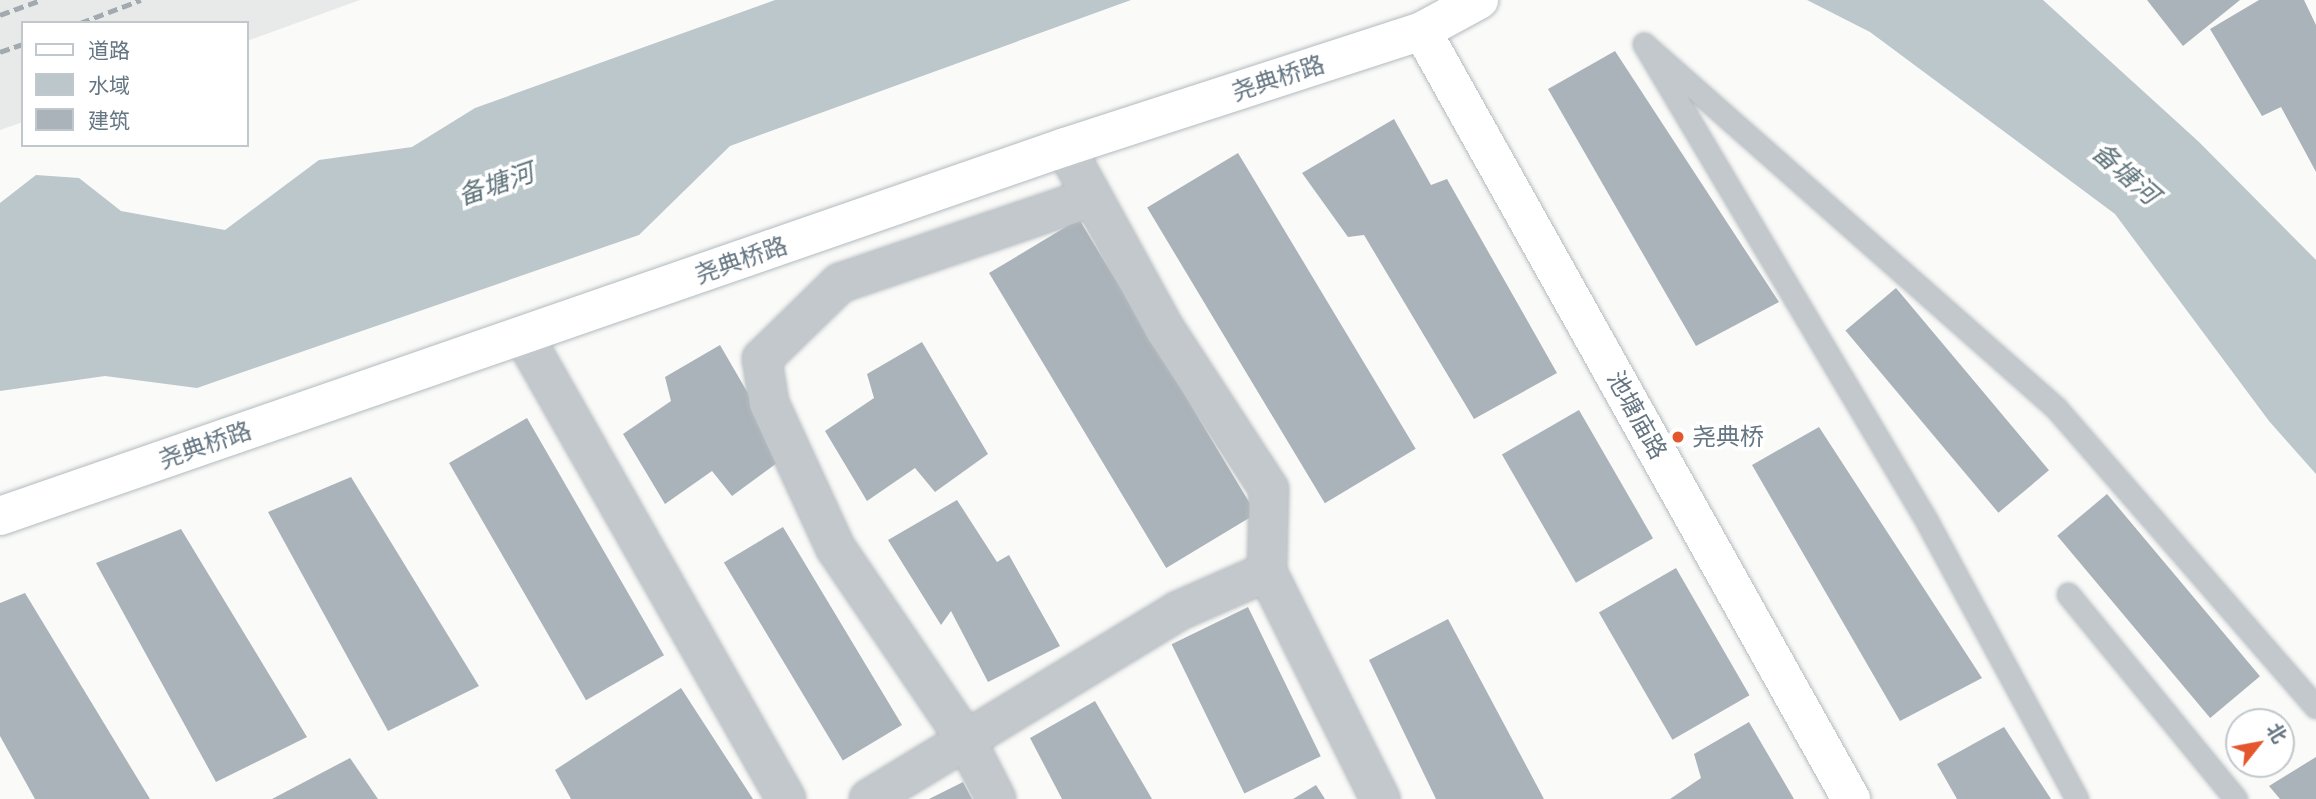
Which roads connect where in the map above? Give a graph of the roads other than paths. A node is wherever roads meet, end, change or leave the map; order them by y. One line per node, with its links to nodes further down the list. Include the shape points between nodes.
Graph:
1 (1479, 0): 2 (street, 尧典桥路)
2 (1422, 32): 3 (street, 尧典桥路); 15 (street, 池塘庙路)
3 (1065, 147): 4 (street); 5 (street, 尧典桥路)
4 (1092, 197): 7 (street, via 1164,328 1269,489); 10 (street, via 840,283 762,359 769,403 836,549)
5 (523, 335): 6 (street, 尧典桥路); 11 (street)
6 (0, 516)
7 (1267, 572): 10 (street, via 1178,611); 14 (street)
8 (2068, 594): 17 (lane)
9 (2316, 707): 16 (lane, via 2056,408 1644,44 1928,523)
10 (966, 740): 12 (street); 13 (street)
11 (786, 799)
12 (869, 799)
13 (996, 799)
14 (1380, 799)
15 (1852, 799)
16 (2077, 799)
17 (2236, 799)

